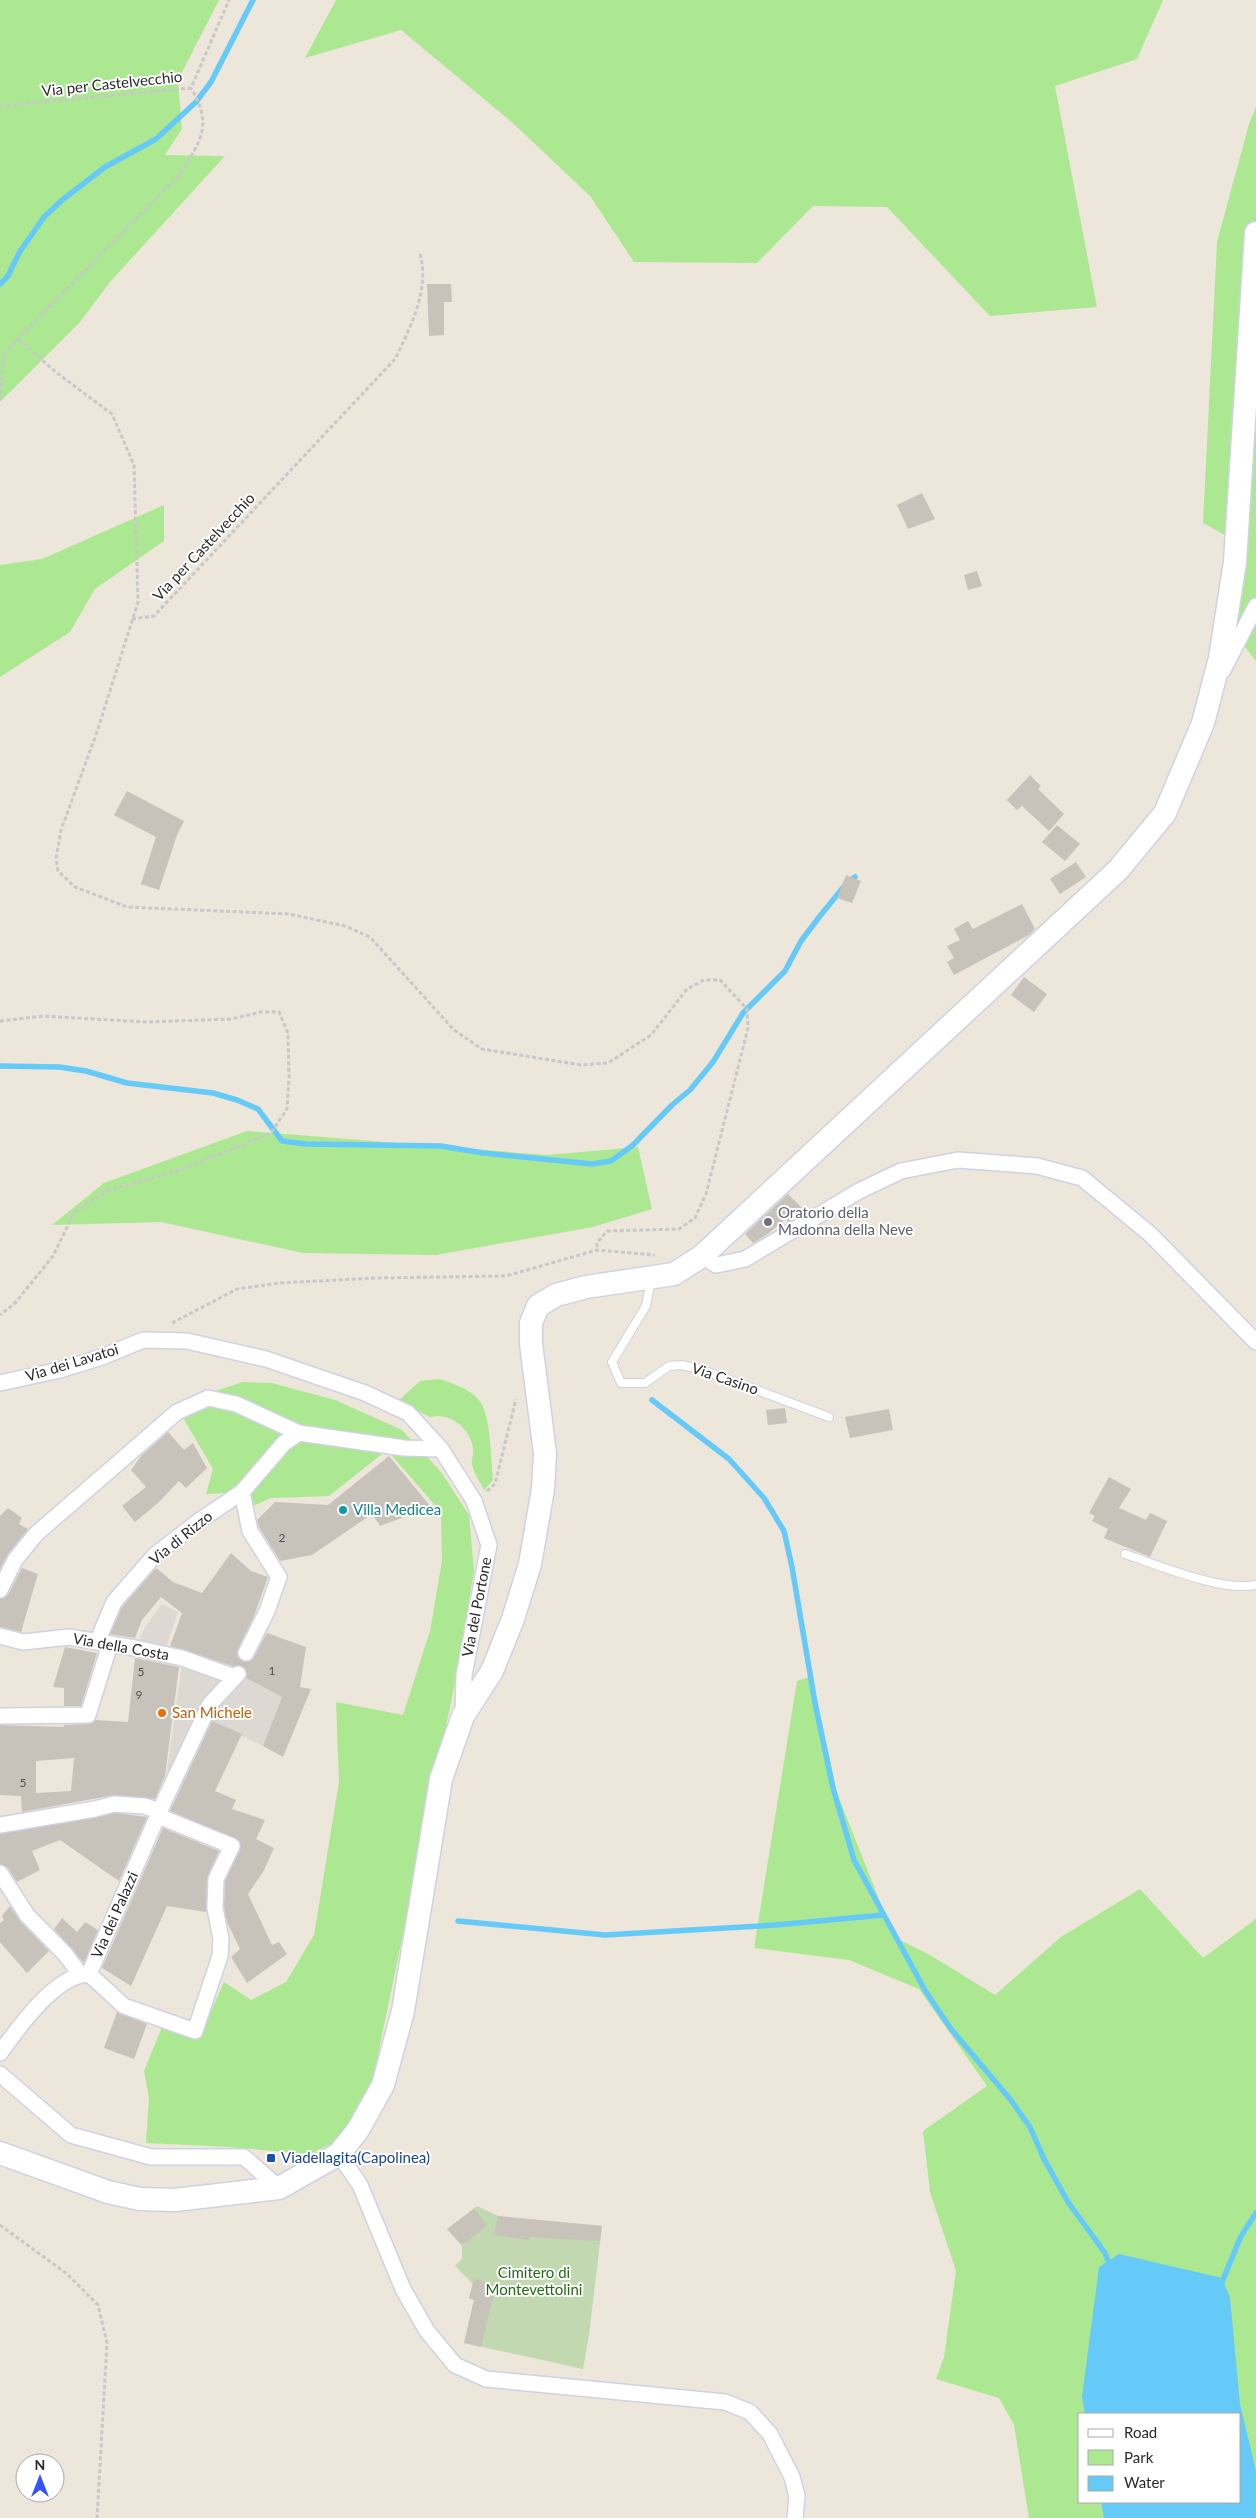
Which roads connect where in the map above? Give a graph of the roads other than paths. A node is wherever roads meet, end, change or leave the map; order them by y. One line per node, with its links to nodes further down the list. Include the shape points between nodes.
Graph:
1 (1256, 233): 3 (street, via 1235,562 1220,658)
2 (1256, 606): 3 (street)
3 (1210, 696): 4 (street, via 1165,813 1118,870)
4 (702, 1256): 5 (street, via 674,1274); 7 (street, via 716,1265 745,1259 851,1195 901,1171 958,1160 1037,1166 1082,1178 1150,1234)
5 (652, 1277): 9 (lane, Via Casino, via 646,1306 612,1362 621,1384 645,1383 669,1366 681,1365 700,1369); 21 (street, via 586,1287 556,1295 538,1306 531,1323 531,1344 545,1453 543,1489 530,1564 492,1671)
6 (143, 1340): 8 (street, Via dei Lavatoi, via 60,1370); 11 (street, Via del Portone, via 187,1341 266,1359 365,1393 408,1414)
7 (1256, 1342)
8 (0, 1383)
9 (829, 1417)
10 (299, 1433): 11 (street, via 404,1448); 12 (street, via 284,1443); 15 (street, via 236,1404 208,1398 177,1412 36,1534 15,1560)
11 (441, 1449): 21 (street, Via del Portone, via 474,1501 489,1545 464,1675)
12 (242, 1492): 17 (street, Via di Rizzo, via 155,1555 114,1602); 18 (street, via 250,1531 279,1577)
13 (1125, 1554): 14 (lane, via 1225,1584)
14 (1256, 1585)
15 (0, 1590)
16 (0, 1636): 17 (street, Via della Costa, via 23,1642 69,1637)
17 (103, 1643): 19 (street, Via della Costa, via 182,1658); 20 (street, Via di Rizzo, via 88,1715)
18 (246, 1653)
19 (237, 1676): 22 (street, Via dei Palazzi, via 210,1704)
20 (0, 1716)
21 (463, 1716): 29 (street, via 441,1779 403,2011 383,2085 358,2130)
22 (161, 1809): 23 (street, via 114,1804); 25 (street, Via dei Palazzi); 25 (street, via 232,1846 216,1879 215,1908 222,1939 220,1956 195,2031 124,2006)
23 (0, 1825)
24 (0, 1873): 25 (street, via 27,1915)
25 (85, 1974): 26 (street, Via dei Palazzi, via 54,1989)
26 (0, 2053)
27 (0, 2074): 30 (street, via 71,2135 151,2157 244,2157)
28 (0, 2154): 30 (street, via 108,2192 140,2199 175,2200)
29 (339, 2154): 30 (street); 31 (street, via 360,2184 403,2289 427,2331 455,2365 486,2380 725,2402 750,2412 770,2434 792,2477 796,2496)
30 (278, 2188)
31 (795, 2518)

